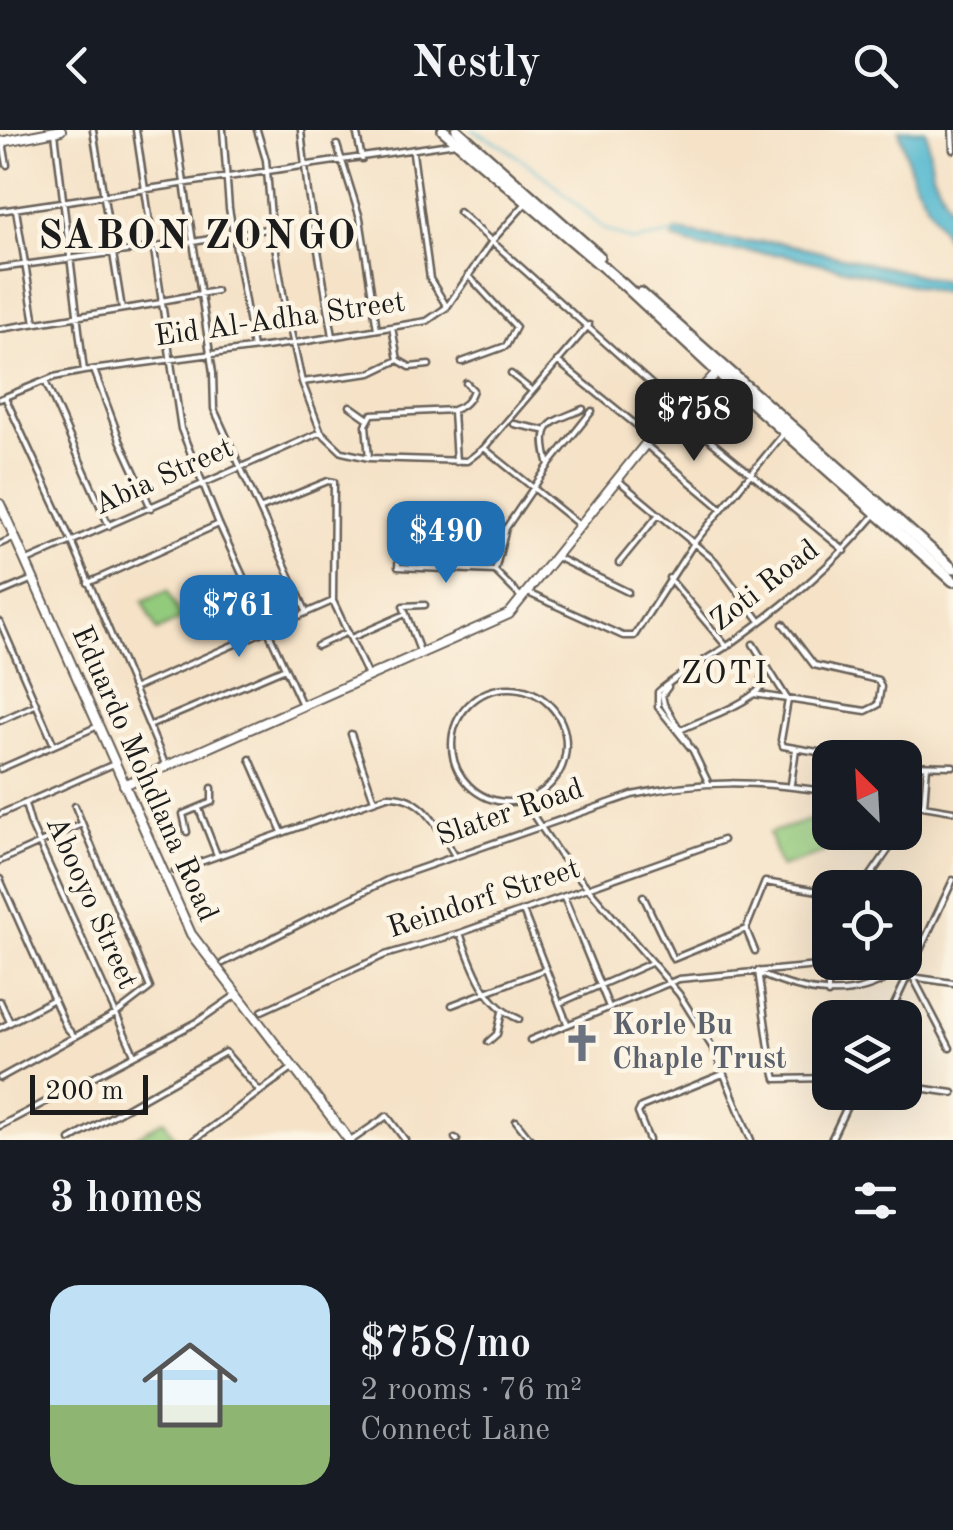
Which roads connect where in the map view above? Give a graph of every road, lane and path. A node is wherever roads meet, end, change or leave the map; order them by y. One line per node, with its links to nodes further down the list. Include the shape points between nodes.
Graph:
1 (92, 130): 26 (street)
2 (136, 130): 25 (street)
3 (176, 130): 24 (street)
4 (223, 130): 23 (street)
5 (257, 130): 22 (street)
6 (302, 130): 21 (street)
7 (356, 130): 18 (street)
8 (457, 130): 65 (main road)
9 (952, 130): 16 (street)
10 (58, 131): 12 (main road); 28 (street)
11 (444, 132): 13 (main road); 15 (street)
12 (2, 142): 20 (street)
13 (456, 143): 15 (street); 27 (main road)
14 (337, 145): 19 (street)
15 (439, 146): 17 (street)
16 (953, 150)
17 (413, 152): 18 (street); 46 (street, via 430,279)
18 (362, 159): 19 (street)
19 (344, 162): 21 (street); 53 (street, via 362,228)
20 (7, 165)
21 (305, 167): 22 (street); 54 (street)
22 (266, 172): 23 (street); 33 (street)
23 (226, 179): 24 (street); 34 (street)
24 (185, 184): 25 (street); 36 (street)
25 (144, 191): 26 (street); 37 (street)
26 (104, 196): 28 (street); 38 (street)
27 (522, 199): 30 (street); 30 (street, Eid Al-Adha Street); 65 (main road)
28 (62, 204): 29 (street); 39 (street)
29 (16, 210): 31 (street); 40 (street)
30 (517, 211): 35 (street, Eid Al-Adha Street)
31 (0, 212)
32 (459, 212): 35 (street)
33 (272, 228): 34 (street); 55 (street)
34 (232, 234): 36 (street); 56 (street)
35 (493, 240): 42 (street, Eid Al-Adha Street); 50 (street)
36 (193, 242): 37 (street); 44 (street)
37 (154, 246): 38 (street); 45 (street)
38 (113, 251): 39 (street); 47 (street)
39 (69, 258): 40 (street); 48 (street)
40 (25, 263): 41 (street); 49 (street)
41 (0, 268)
42 (468, 274): 46 (street, Eid Al-Adha Street); 61 (street, via 516,327 506,346)
43 (216, 291): 44 (street)
44 (201, 295): 45 (street); 57 (street)
45 (161, 302): 47 (street); 58 (street)
46 (447, 307): 51 (street, Eid Al-Adha Street, via 427,321)
47 (122, 309): 48 (street)
48 (76, 316): 49 (street); 64 (street)
49 (36, 323): 52 (street)
50 (589, 325): 60 (street); 73 (street)
51 (392, 327): 53 (street, Eid Al-Adha Street); 59 (street)
52 (0, 329)
53 (376, 329): 54 (street, Eid Al-Adha Street)
54 (334, 336): 55 (street, Eid Al-Adha Street)
55 (295, 343): 56 (street, Eid Al-Adha Street); 68 (street)
56 (253, 348): 57 (street, Eid Al-Adha Street)
57 (210, 355): 58 (street, Eid Al-Adha Street); 87 (street, via 214,410)
58 (170, 359): 63 (street, Eid Al-Adha Street); 90 (street, via 181,430)
59 (398, 360): 62 (street); 68 (street, via 372,372)
60 (557, 361): 70 (street); 82 (street)
61 (462, 362)
62 (429, 366)
63 (94, 370): 64 (street, Eid Al-Adha Street); 93 (street)
64 (84, 371): 67 (street, Eid Al-Adha Street)
65 (716, 373): 73 (main road); 81 (main road); 110 (main road, via 752,394)
66 (511, 374): 70 (street)
67 (45, 380): 71 (street, Eid Al-Adha Street); 100 (street)
68 (302, 382): 80 (street)
69 (466, 383): 75 (street, via 472,394)
70 (532, 391): 83 (street)
71 (2, 398): 103 (street)
72 (350, 406): 77 (street)
73 (674, 408): 82 (main road); 88 (street)
74 (584, 409): 79 (street, via 556,418)
75 (453, 410): 77 (street); 85 (street)
76 (592, 411): 86 (street)
77 (368, 418): 84 (street)
78 (514, 424): 79 (street)
79 (545, 430): 86 (street)
80 (320, 432): 84 (street, via 342,452); 87 (street, Abia Street)
81 (785, 432): 88 (street); 96 (main road)
82 (648, 440): 89 (main road); 95 (street)
83 (484, 448): 85 (street); 91 (street)
84 (369, 458): 85 (street)
85 (456, 462)
86 (549, 465): 91 (street)
87 (242, 468): 90 (street, Abia Street); 94 (street)
88 (750, 474): 95 (street); 106 (street)
89 (617, 480): 97 (street); 101 (main road)
90 (202, 484): 93 (street, Abia Street); 98 (street)
91 (533, 488): 101 (street); 111 (street, via 506,528)
92 (0, 504): 102 (main road, Eduardo Mohdlana Road)
93 (151, 508): 100 (street, Abia Street)
94 (260, 509): 119 (street, via 334,482); 121 (street)
95 (722, 509): 104 (street)
96 (878, 513): 106 (street, Zoti Road); 114 (main road)
97 (659, 514): 104 (street); 109 (street)
98 (219, 524): 115 (street); 126 (street)
99 (415, 524): 111 (street, via 400,523 398,567)
100 (108, 526): 103 (street, Abia Street)
101 (580, 526): 107 (main road)
102 (15, 537): 105 (street); 108 (main road, Eduardo Mohdlana Road)
103 (72, 542): 108 (street, Abia Street); 115 (street)
104 (694, 543): 112 (street); 123 (street, via 715,560)
105 (0, 544)
106 (845, 550): 123 (street, Zoti Road)
107 (556, 557): 116 (street); 118 (main road)
108 (26, 562): 113 (main road, Eduardo Mohdlana Road)
109 (619, 563)
110 (953, 570)
111 (495, 571): 118 (street)
112 (669, 578): 118 (street, via 631,637); 132 (street)
113 (33, 579): 117 (street); 143 (main road, Eduardo Mohdlana Road)
114 (953, 581)
115 (88, 583): 137 (street)
116 (628, 592)
117 (0, 594)
118 (526, 596): 133 (main road, via 509,614)
119 (333, 601): 121 (street); 127 (street)
120 (425, 605): 122 (street, via 403,606)
121 (306, 611): 126 (street)
122 (404, 615): 127 (street); 133 (street)
123 (760, 621): 132 (street, Zoti Road)
124 (0, 622): 128 (street)
125 (782, 624): 139 (street, via 814,665 874,678 881,687 878,705 866,711)
126 (268, 629): 134 (street); 137 (street)
127 (349, 635): 131 (street); 135 (street)
128 (8, 638): 129 (street); 140 (street)
129 (0, 641)
130 (753, 644): 139 (street)
131 (316, 646)
132 (727, 646): 145 (street, Zoti Road, via 662,695)
133 (420, 654): 135 (main road)
134 (285, 669): 141 (street); 144 (street)
135 (368, 676): 141 (main road)
136 (762, 676): 138 (street)
137 (133, 689): 144 (street)
138 (754, 694): 139 (street); 145 (street)
139 (788, 700): 148 (street, via 782,744)
140 (35, 706): 142 (street); 147 (street)
141 (303, 706): 155 (main road)
142 (0, 721)
143 (98, 726): 147 (street); 151 (main road, Eduardo Mohdlana Road)
144 (149, 726): 155 (street)
145 (678, 731): 157 (street, Zoti Road)
146 (352, 734): 163 (street)
147 (54, 745): 156 (street)
148 (796, 749): 149 (street); 159 (street)
149 (812, 752)
150 (250, 759): 175 (street)
151 (114, 764): 158 (main road, Eduardo Mohdlana Road); 165 (street, Abooyo Street)
152 (922, 766): 153 (street)
153 (927, 766): 154 (street); 167 (street)
154 (953, 766)
155 (167, 767): 158 (main road)
156 (0, 769)
157 (708, 782): 159 (street, Slater Road); 173 (street, Slater Road, via 632,795)
158 (128, 784): 207 (main road, Eduardo Mohdlana Road, via 191,934)
159 (791, 786): 161 (street, Slater Road)
160 (212, 788): 168 (street, via 212,802)
161 (812, 789)
162 (530, 798): 164 (street); 164 (street, via 561,767 564,729 538,696 496,690 463,712 453,758 464,782 479,794); 170 (street)
163 (374, 800): 175 (street); 179 (street, via 410,798)
164 (523, 800): 170 (street)
165 (25, 804): 171 (street); 177 (street, Abooyo Street)
166 (75, 806): 172 (street)
167 (924, 806): 169 (street)
168 (198, 808): 174 (street, via 183,814); 178 (street)
169 (953, 811)
170 (530, 812): 173 (street)
171 (0, 814)
172 (82, 824): 177 (street); 217 (street, via 150,985)
173 (538, 826): 179 (street, Slater Road); 184 (street)
174 (188, 832)
175 (282, 832): 178 (street)
176 (723, 840): 184 (street, Reindorf Street)
177 (40, 842): 180 (street); 217 (street, Abooyo Street)
178 (217, 855): 181 (street)
179 (456, 856): 193 (street, Slater Road, via 386,880)
180 (0, 861)
181 (176, 871)
182 (0, 879): 210 (street)
183 (953, 880): 192 (street)
184 (589, 889): 187 (street, Reindorf Street); 194 (street)
185 (812, 890): 189 (street, via 766,881)
186 (643, 896): 189 (street, via 673,959)
187 (564, 897): 188 (street, Reindorf Street); 205 (street)
188 (523, 911): 190 (street, Reindorf Street); 196 (street)
189 (746, 929): 191 (street)
190 (460, 932): 206 (street); 215 (street, Reindorf Street, via 385,955)
191 (755, 950)
192 (922, 951)
193 (224, 963)
194 (651, 963): 203 (street); 205 (street)
195 (812, 967): 197 (street)
196 (546, 969): 206 (street); 212 (street)
197 (759, 973): 198 (street); 209 (street, via 794,989); 230 (street, via 776,1079)
198 (680, 979): 203 (street); 208 (street)
199 (829, 980): 209 (street)
200 (882, 980): 209 (street)
201 (911, 980): 225 (street)
202 (922, 980): 204 (street)
203 (669, 982): 208 (street); 214 (street)
204 (953, 984)
205 (600, 986): 212 (street); 214 (street)
206 (486, 992): 213 (street); 216 (street)
207 (236, 994): 226 (street); 227 (main road, Eduardo Mohdlana Road)
208 (679, 994): 228 (street)
209 (828, 994)
210 (54, 999): 219 (street); 222 (street)
211 (0, 1001): 219 (street)
212 (560, 1004): 220 (street)
213 (452, 1005)
214 (610, 1007): 220 (street)
215 (262, 1011)
216 (502, 1012): 218 (street); 224 (street)
217 (116, 1014): 222 (street); 226 (street, Abooyo Street)
218 (518, 1019)
219 (10, 1022): 221 (street)
220 (568, 1024): 223 (street)
221 (0, 1028)
222 (74, 1037): 229 (street)
223 (530, 1040)
224 (488, 1042)
225 (950, 1048)
226 (134, 1054): 236 (street)
227 (293, 1068): 232 (street); 239 (main road, Eduardo Mohdlana Road)
228 (723, 1074): 242 (street, via 640,1106); 243 (street)
229 (0, 1078)
230 (812, 1078)
231 (922, 1088): 233 (street)
232 (260, 1092): 237 (street, via 225,1052); 238 (street)
233 (953, 1093)
234 (845, 1110): 244 (street)
235 (516, 1122): 241 (street)
236 (0, 1126)
237 (70, 1140)
238 (194, 1140)
239 (350, 1140): 240 (street, via 386,1116)
240 (405, 1140)
241 (531, 1140)
242 (649, 1140)
243 (751, 1140)
244 (830, 1140)

